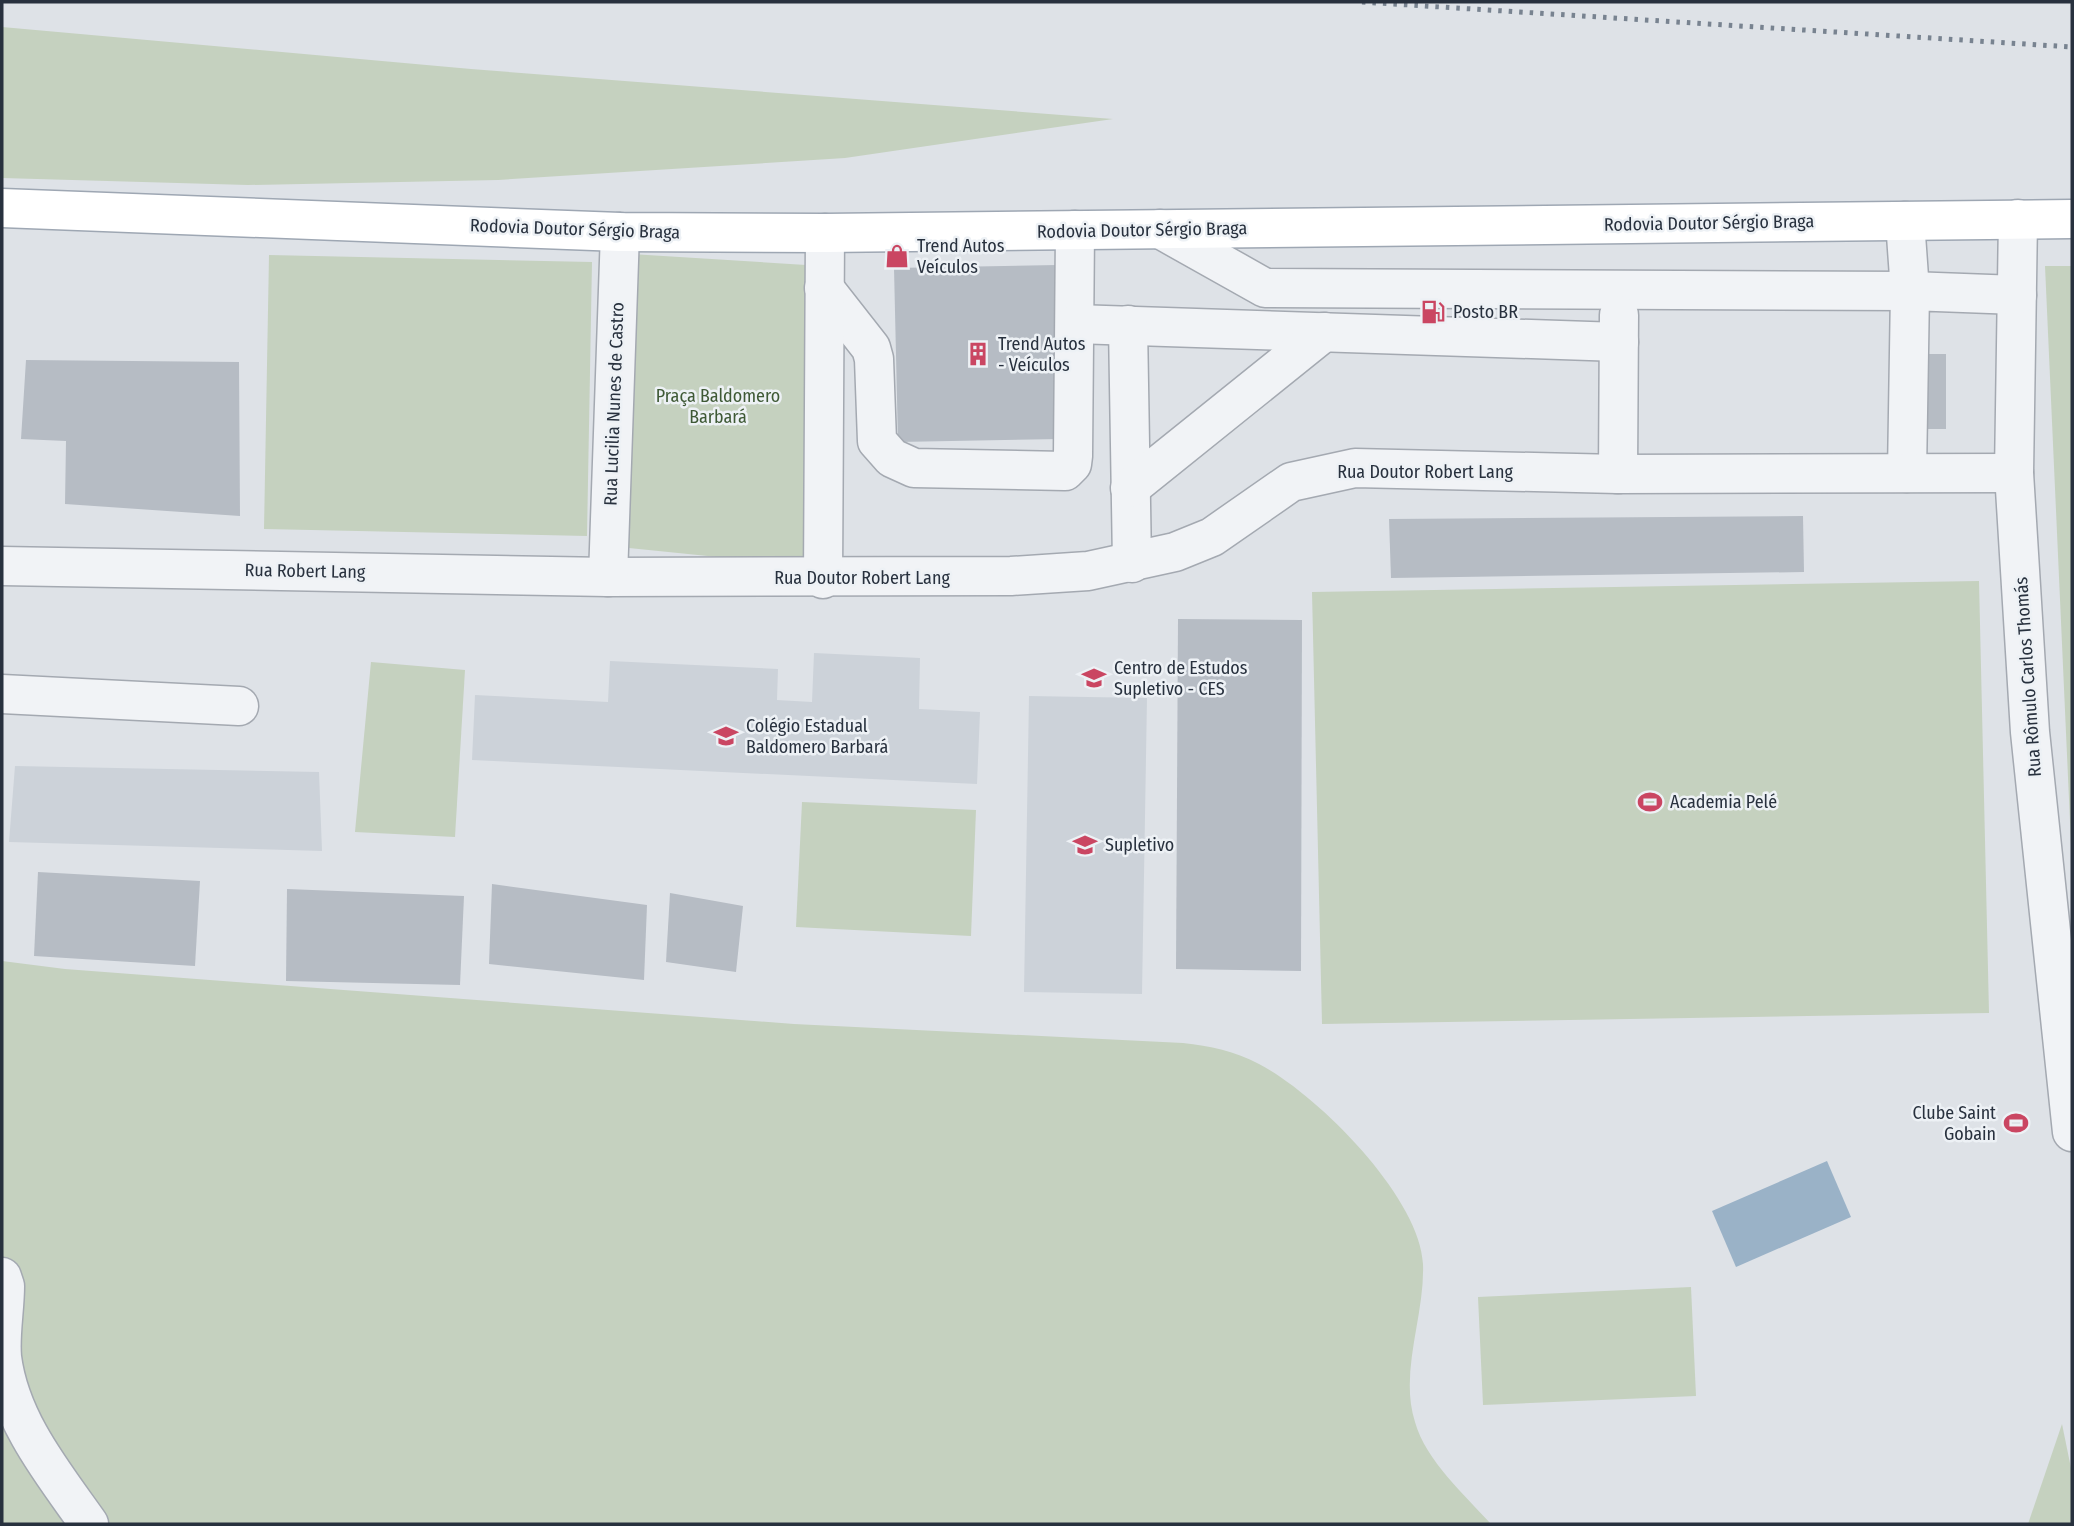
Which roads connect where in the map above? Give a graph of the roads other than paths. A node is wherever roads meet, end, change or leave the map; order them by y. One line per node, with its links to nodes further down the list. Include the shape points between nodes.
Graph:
1 (2, 208): 7 (main road, Rodovia Doutor Sérgio Braga)
2 (2018, 219): 3 (main road, Rodovia Doutor Sérgio Braga); 4 (main road, Rodovia Doutor Sérgio Braga); 12 (street, Rua Rômulo Carlos Thomás)
3 (2072, 219)
4 (1905, 221): 5 (main road, Rodovia Doutor Sérgio Braga); 11 (street)
5 (1160, 229): 6 (main road, Rodovia Doutor Sérgio Braga); 10 (street, via 1265,288)
6 (1075, 230): 8 (main road, Rodovia Doutor Sérgio Braga); 13 (street)
7 (620, 232): 8 (main road, Rodovia Doutor Sérgio Braga); 23 (street, Rua Lucilia Nunes de Castro)
8 (825, 233): 9 (street)
9 (824, 288): 13 (street, via 873,353 879,446 914,468 1069,469 1073,456); 24 (street)
10 (1619, 289): 11 (street); 16 (street)
11 (1910, 291): 12 (street); 18 (street)
12 (2017, 295): 17 (street, Rua Rômulo Carlos Thomás)
13 (1074, 324): 14 (street)
14 (1128, 326): 15 (street); 20 (street)
15 (1324, 332): 16 (street); 20 (street)
16 (1619, 342): 19 (street)
17 (2014, 472): 18 (street, Rua Doutor Robert Lang); 27 (street, Rua Rômulo Carlos Thomás, via 2031,732)
18 (1907, 473): 19 (street, Rua Doutor Robert Lang)
19 (1618, 474): 21 (street, Rua Doutor Robert Lang, via 1355,468 1323,472 1291,482 1212,537)
20 (1130, 488): 21 (street)
21 (1132, 563): 24 (street, Rua Doutor Robert Lang, via 1011,576)
22 (2, 566): 23 (street, Rua Robert Lang)
23 (608, 577): 24 (street, Rua Doutor Robert Lang)
24 (823, 579)
25 (2, 694): 26 (street)
26 (239, 706)
27 (2065, 979): 28 (street, Rua Rômulo Carlos Thomás)
28 (2072, 1132)
29 (2, 1276): 30 (street, via 2,1354 8,1386 24,1427)
30 (89, 1524)

